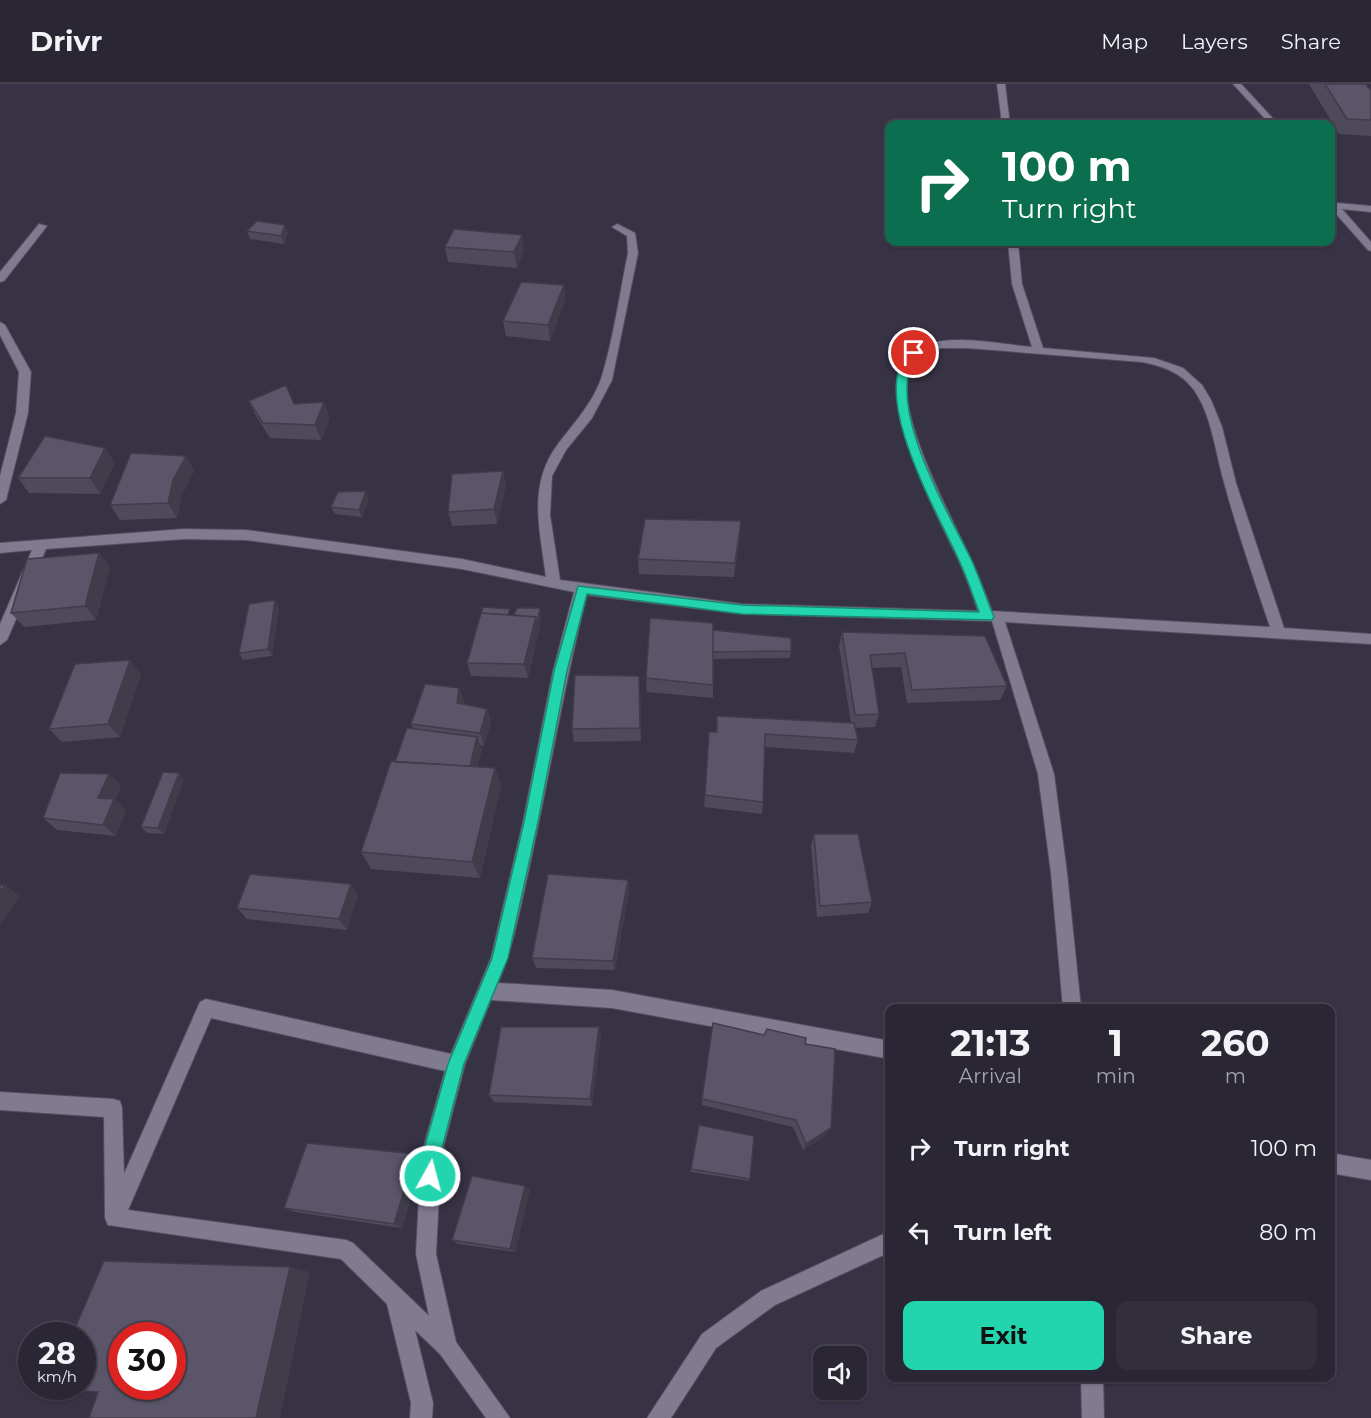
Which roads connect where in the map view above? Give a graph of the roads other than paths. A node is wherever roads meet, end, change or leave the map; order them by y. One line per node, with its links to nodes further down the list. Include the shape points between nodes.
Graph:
1 (1001, 84): 3 (street)
2 (1237, 84): 4 (street)
3 (1006, 120)
4 (1270, 120)
5 (1335, 203): 7 (street)
6 (1335, 206): 11 (street)
7 (1371, 209)
8 (42, 226): 12 (street)
9 (617, 226): 18 (street, via 632,235 633,253 606,380 586,418 561,448 546,476 544,515)
10 (1013, 246): 14 (street, via 1016,282)
11 (1371, 248)
12 (0, 279)
13 (0, 326): 15 (street, via 25,372 22,413)
14 (1040, 351): 20 (street, via 934,347 914,353 903,369 906,420 922,469); 21 (street, via 1142,359 1188,376 1211,414)
15 (0, 500)
16 (42, 543): 17 (street); 18 (street, via 183,534 246,535 462,564); 23 (street)
17 (0, 548)
18 (554, 583): 19 (street)
19 (582, 589): 20 (street, via 742,609); 24 (street, via 560,671 500,958)
20 (992, 617): 21 (street); 25 (street, via 1046,774)
21 (1278, 632): 22 (street)
22 (1371, 639)
23 (0, 640)
24 (486, 991): 26 (street, via 612,999); 27 (street)
25 (1072, 1004)
26 (885, 1049)
27 (456, 1064): 31 (street, via 207,1008); 34 (street, via 431,1156 426,1254)
28 (0, 1101): 31 (street, via 113,1108)
29 (1335, 1164): 30 (street)
30 (1371, 1170)
31 (115, 1218): 33 (street, via 346,1250)
32 (885, 1243): 38 (street, via 768,1298 710,1341)
33 (396, 1298): 34 (street); 36 (street, via 422,1403)
34 (447, 1347): 37 (street)
35 (1092, 1382): 39 (street)
36 (421, 1418)
37 (499, 1418)
38 (658, 1418)
39 (1093, 1418)

